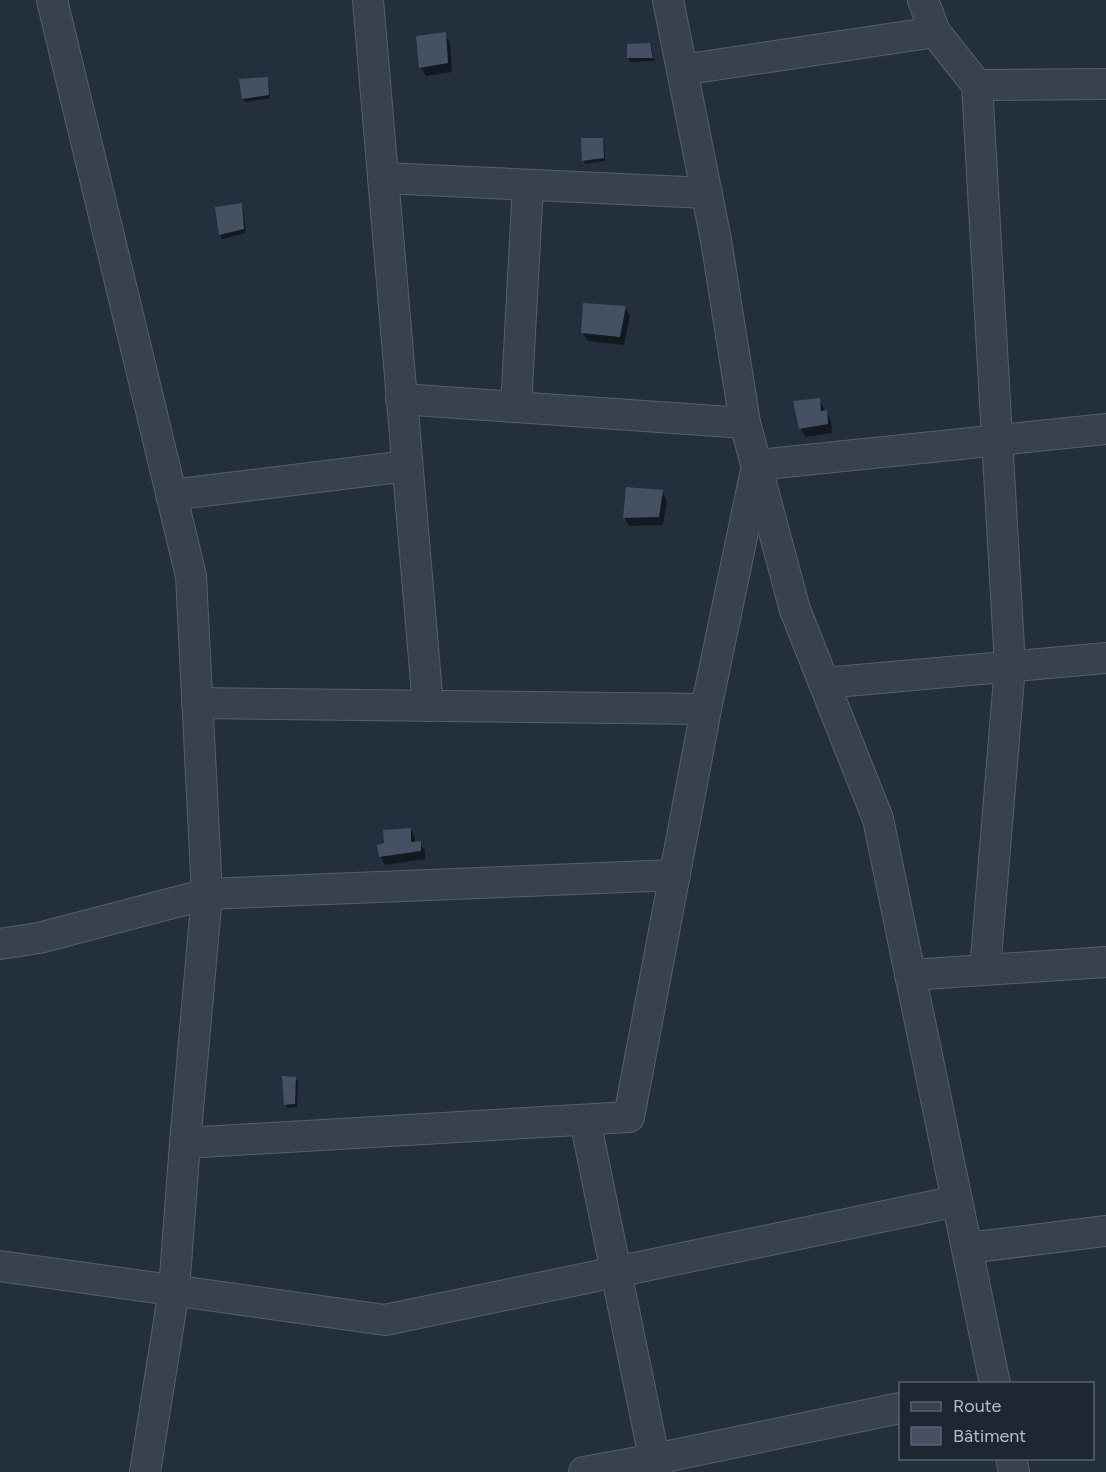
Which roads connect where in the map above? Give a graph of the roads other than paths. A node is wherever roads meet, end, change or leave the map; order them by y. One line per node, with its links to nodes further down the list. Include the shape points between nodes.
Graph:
1 (52, 0): 19 (street)
2 (368, 0): 9 (street)
3 (668, 0): 6 (street)
4 (923, 0): 5 (street)
5 (934, 32): 6 (street); 8 (street)
6 (682, 70): 11 (street)
7 (1106, 84): 8 (street)
8 (977, 85): 16 (street)
9 (383, 178): 10 (street); 12 (street)
10 (528, 185): 11 (street); 13 (street)
11 (707, 193): 14 (street)
12 (402, 399): 13 (street); 18 (street)
13 (516, 407): 14 (street)
14 (745, 423): 17 (street)
15 (1106, 429): 16 (street)
16 (997, 440): 17 (street); 21 (street)
17 (757, 465): 22 (street, via 795,610); 25 (street)
18 (407, 466): 19 (street); 24 (street)
19 (171, 495): 23 (street, via 191,576)
20 (1106, 658): 21 (street)
21 (1010, 666): 22 (street); 30 (street)
22 (824, 683): 31 (street, via 878,819)
23 (197, 703): 24 (street); 27 (street)
24 (428, 706): 25 (street)
25 (706, 709): 26 (street)
26 (675, 875): 27 (street); 32 (street, via 630,1117)
27 (207, 894): 28 (street, via 39,938); 33 (street)
28 (0, 944)
29 (1106, 962): 30 (street)
30 (985, 970): 31 (street)
31 (910, 975): 34 (street)
32 (585, 1120): 33 (street); 38 (street)
33 (185, 1143): 39 (street)
34 (957, 1200): 36 (street); 38 (street)
35 (1106, 1231): 36 (street)
36 (967, 1248): 40 (street)
37 (0, 1266): 39 (street)
38 (616, 1272): 39 (street, via 386,1320); 42 (street)
39 (174, 1290): 43 (street)
40 (995, 1382)
41 (899, 1408): 42 (street)
42 (656, 1466): 44 (street)
43 (145, 1472)
44 (584, 1472)

